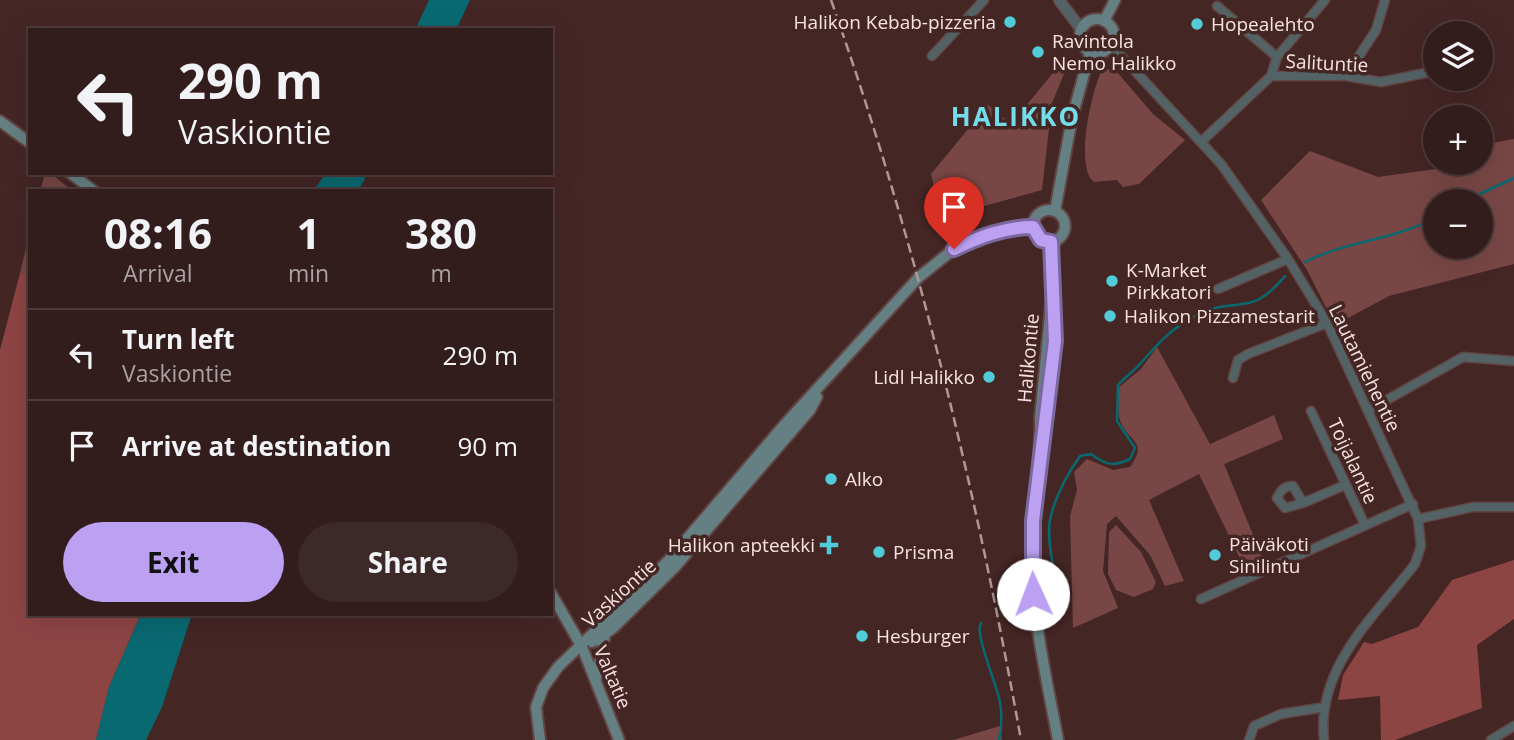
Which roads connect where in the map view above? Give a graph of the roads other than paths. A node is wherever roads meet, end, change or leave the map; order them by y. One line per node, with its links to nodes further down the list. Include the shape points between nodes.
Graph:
1 (984, 0): 11 (street)
2 (1059, 0): 8 (street)
3 (1115, 0): 7 (main road)
4 (1325, 0): 12 (street)
5 (1385, 0): 15 (street, via 1376,30)
6 (1217, 6): 12 (street)
7 (1104, 21): 8 (main road, via 1090,20); 9 (main road, via 1113,30)
8 (1081, 29): 10 (main road, via 1080,42)
9 (1111, 45): 10 (main road, via 1102,52); 18 (street, Lautamiehentie)
10 (1090, 52): 21 (main road)
11 (932, 56)
12 (1277, 57): 14 (street)
13 (1423, 73): 15 (street, Salituntie, via 1381,82)
14 (1271, 76): 15 (street, Salituntie); 18 (street, Salituntie)
15 (1346, 76)
16 (0, 121): 17 (main road)
17 (28, 142)
18 (1201, 142): 24 (street, Lautamiehentie)
19 (74, 175): 20 (main road)
20 (91, 189)
21 (1055, 211): 22 (main road, via 1040,213); 23 (main road, via 1065,228 1061,237)
22 (1033, 227): 23 (main road, via 1041,240); 29 (main road, Vaskiontie, via 991,233 954,249 919,277)
23 (1051, 242): 47 (main road, Halikontie, via 1055,341 1033,521 1032,576 1034,613)
24 (1288, 259): 25 (street); 26 (street, Lautamiehentie)
25 (1218, 289)
26 (1327, 323): 28 (street, via 1248,354 1238,360); 30 (street, Lautamiehentie)
27 (1514, 361): 30 (street, via 1463,357)
28 (1233, 378)
29 (824, 385): 40 (main road, Vaskiontie, via 810,410 714,523); 41 (main road, Vaskiontie, via 668,561)
30 (1369, 410): 34 (street, Lautamiehentie)
31 (1311, 411): 32 (street, Toijalantie)
32 (1345, 485): 33 (street); 37 (street, Toijalantie)
33 (1303, 503)
34 (1413, 504): 36 (street, Lautamiehentie); 37 (street)
35 (1514, 507): 36 (street, via 1473,507)
36 (1418, 519): 43 (street, Lautamiehentie, via 1421,546 1415,564 1343,654 1330,680)
37 (1365, 525): 39 (street)
38 (553, 596): 41 (main road, Valtatie)
39 (1202, 599)
40 (605, 634): 41 (main road, Vaskiontie); 42 (main road)
41 (582, 647): 42 (main road, Valtatie); 45 (main road, via 558,667 543,688 536,707)
42 (596, 679): 46 (main road, Valtatie)
43 (1325, 707): 48 (street, via 1281,714 1254,726); 49 (street, Lautamiehentie)
44 (1514, 726): 50 (street)
45 (540, 740)
46 (619, 740)
47 (1058, 740)
48 (1249, 740)
49 (1324, 740)
50 (1491, 740)

